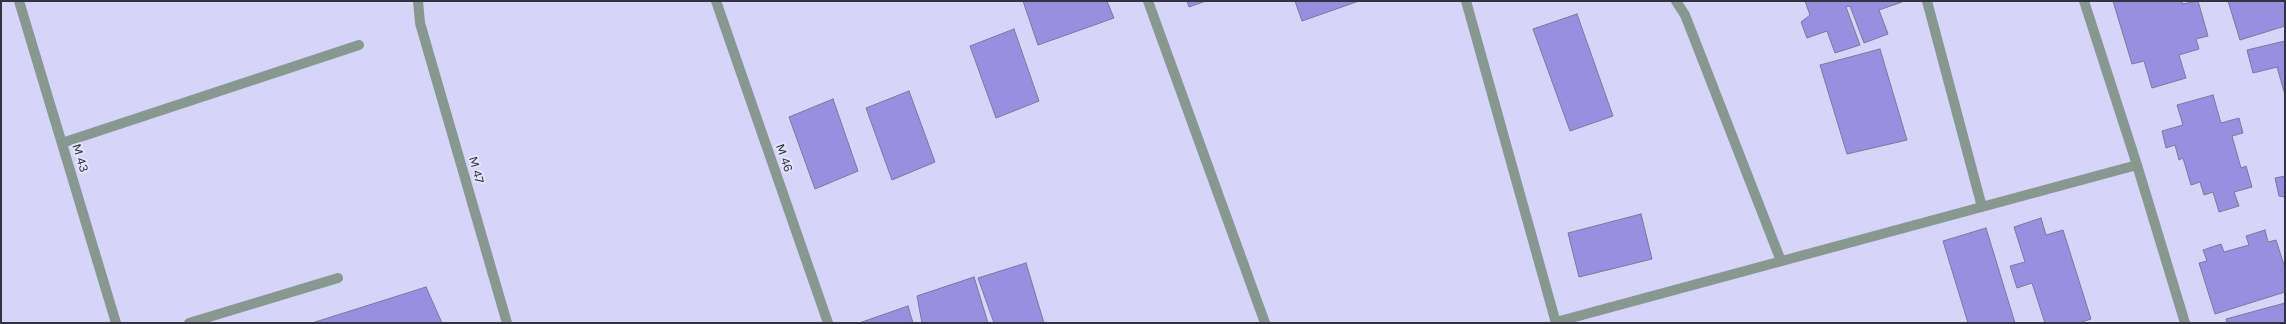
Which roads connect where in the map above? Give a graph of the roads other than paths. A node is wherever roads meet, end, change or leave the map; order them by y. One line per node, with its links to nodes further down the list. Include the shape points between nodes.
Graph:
1 (19, 1): 10 (street, M 43)
2 (418, 1): 18 (street, M 47, via 420,23)
3 (716, 1): 19 (street, M 46)
4 (1148, 1): 20 (street)
5 (1466, 1): 15 (street)
6 (1676, 1): 13 (street, via 1685,15)
7 (1927, 1): 12 (street)
8 (2084, 1): 11 (street)
9 (359, 45): 10 (street)
10 (62, 143): 16 (street, M 43)
11 (2137, 165): 12 (street); 21 (street)
12 (1982, 207): 13 (street)
13 (1781, 261): 15 (street)
14 (338, 278): 17 (street)
15 (1556, 322)
16 (116, 323)
17 (189, 323)
18 (508, 323)
19 (828, 323)
20 (1265, 323)
21 (2185, 323)

